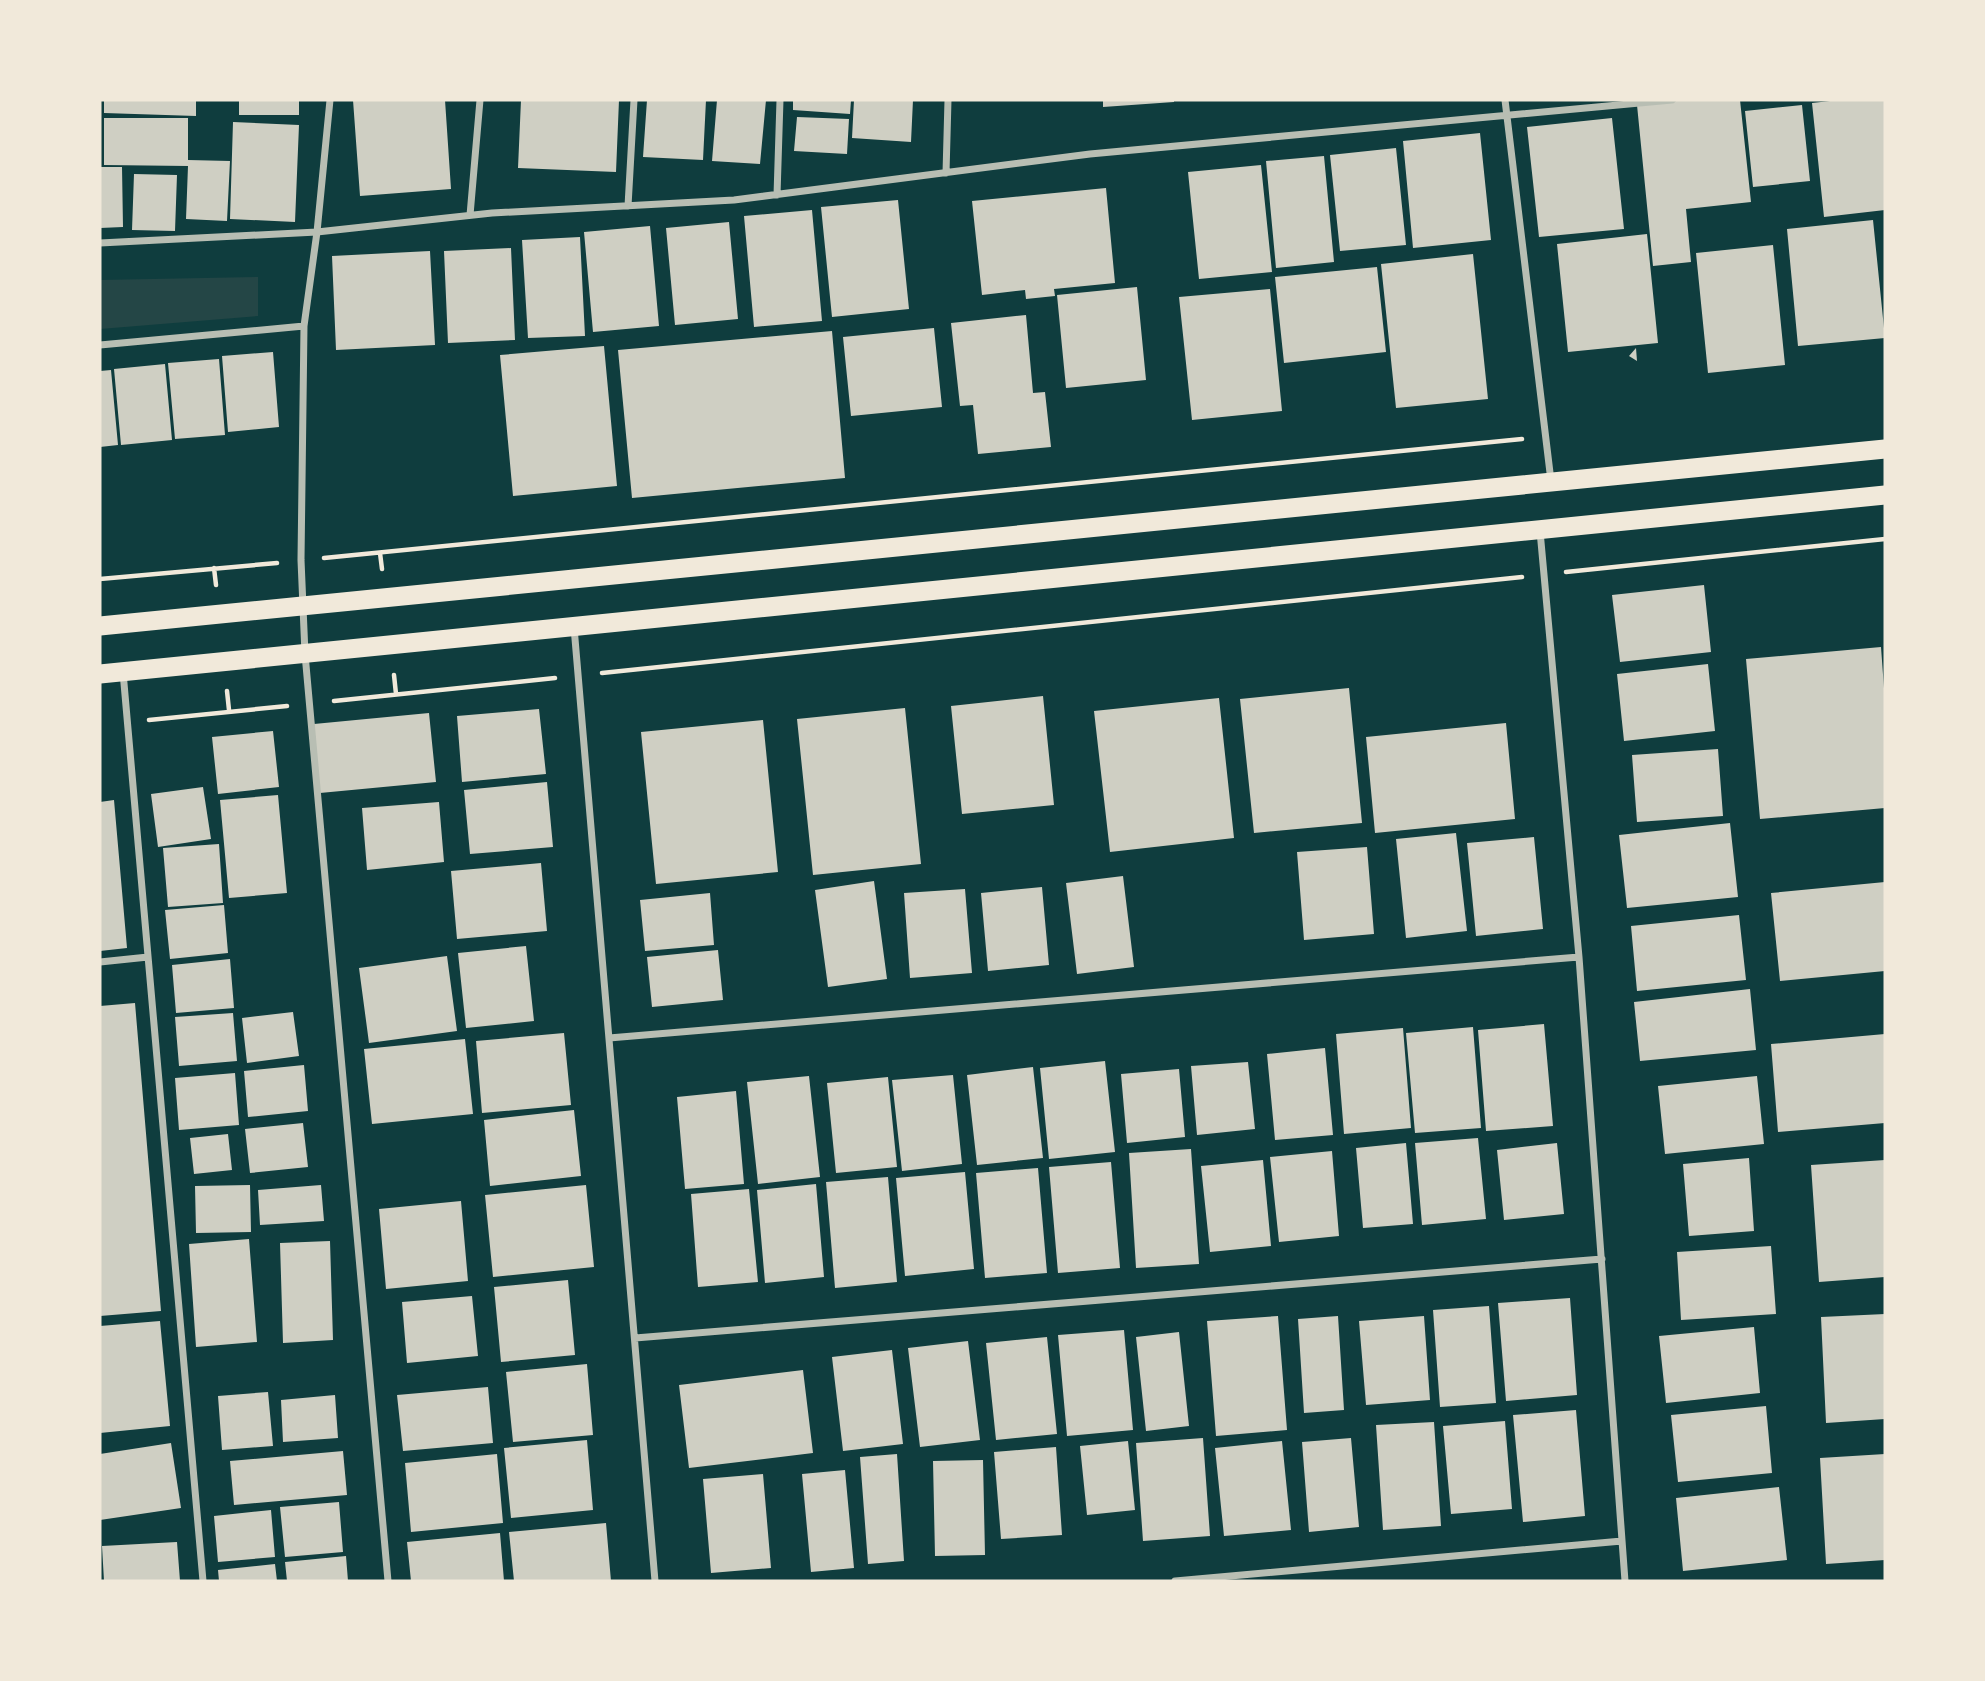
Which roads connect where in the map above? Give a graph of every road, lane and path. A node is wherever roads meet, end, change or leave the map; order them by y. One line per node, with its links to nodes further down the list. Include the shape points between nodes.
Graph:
1 (330, 100): 13 (street)
2 (480, 100): 12 (street)
3 (634, 100): 11 (street)
4 (780, 100): 10 (street)
5 (948, 100): 9 (street)
6 (1505, 100): 8 (street)
7 (1672, 100): 8 (street)
8 (1507, 115): 9 (street, via 1090,154); 19 (street)
9 (946, 173): 10 (street)
10 (777, 195): 11 (street)
11 (628, 206): 12 (street)
12 (470, 215): 13 (street)
13 (317, 232): 14 (street); 15 (street)
14 (100, 243)
15 (304, 326): 16 (street); 29 (street)
16 (100, 345)
17 (1522, 439): 23 (path)
18 (1885, 449): 19 (highway)
19 (1551, 482): 29 (highway)
20 (1885, 495): 21 (highway)
21 (1540, 530): 26 (street); 31 (highway)
22 (1885, 539): 26 (path)
23 (334, 557)
24 (273, 563): 25 (path)
25 (214, 568): 27 (path); 28 (path)
26 (1543, 575): 36 (path); 43 (street)
27 (100, 579)
28 (216, 583)
29 (303, 606): 30 (highway); 32 (street)
30 (100, 626)
31 (574, 627): 32 (highway); 36 (street)
32 (305, 654): 33 (highway); 39 (street)
33 (123, 672): 35 (highway); 41 (street)
34 (393, 672): 38 (path)
35 (100, 674)
36 (579, 676): 38 (path); 45 (street)
37 (226, 689): 40 (path)
38 (396, 695): 39 (path)
39 (310, 704): 40 (path); 50 (street)
40 (229, 710): 41 (path)
41 (128, 723): 42 (street)
42 (148, 957): 44 (street); 49 (street)
43 (1579, 957): 45 (street); 46 (street)
44 (100, 962)
45 (609, 1038): 47 (street)
46 (1602, 1259): 47 (street); 48 (street)
47 (635, 1338): 51 (street)
48 (1622, 1541): 52 (street); 53 (street)
49 (202, 1581)
50 (388, 1581)
51 (654, 1581)
52 (1175, 1581)
53 (1625, 1581)

